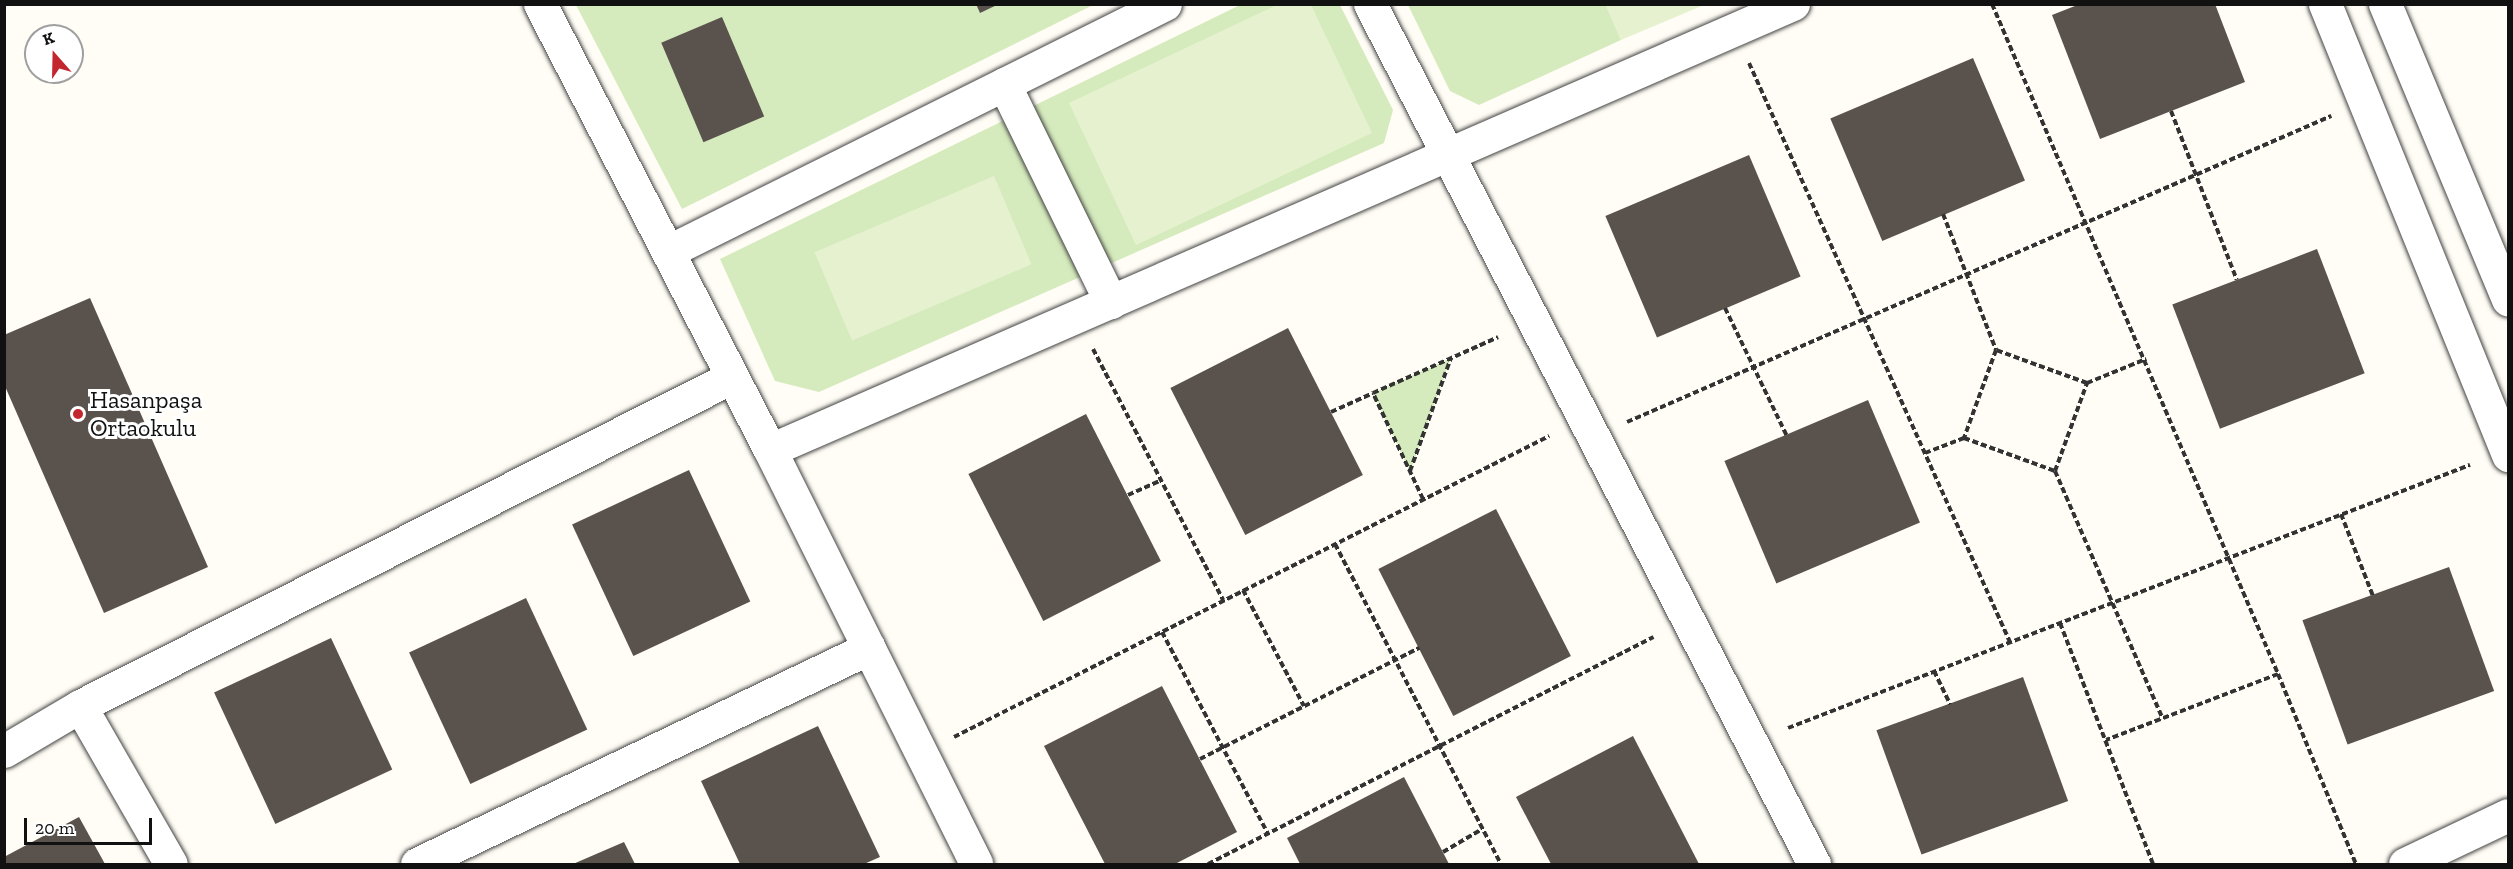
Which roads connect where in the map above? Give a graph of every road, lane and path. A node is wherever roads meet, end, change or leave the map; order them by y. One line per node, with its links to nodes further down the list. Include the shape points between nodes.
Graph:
1 (540, 4): 16 (street)
2 (1165, 4): 9 (street)
3 (1370, 4): 12 (street)
4 (1793, 4): 8 (street)
5 (1992, 4): 15 (path)
6 (2325, 4): 10 (street)
7 (2385, 4): 19 (street)
8 (1734, 30): 12 (street); 23 (path)
9 (1005, 84): 16 (street); 20 (street)
10 (2364, 102): 13 (path); 38 (street)
11 (2171, 111): 13 (path)
12 (1449, 155): 20 (street); 24 (street)
13 (2196, 174): 15 (path); 18 (path)
14 (1943, 214): 17 (path)
15 (2087, 222): 17 (path); 27 (path)
16 (669, 251): 29 (street)
17 (1965, 275): 23 (path); 25 (path)
18 (2236, 280)
19 (2508, 299)
20 (1111, 302): 22 (street)
21 (1725, 308): 28 (path)
22 (1076, 317): 36 (street); 41 (path)
23 (1864, 319): 28 (path); 37 (path)
24 (1534, 321): 26 (path); 33 (street)
25 (1996, 350): 30 (path); 35 (path)
26 (1451, 358): 31 (path); 40 (path)
27 (2146, 359): 30 (path); 46 (path)
28 (1753, 367): 33 (path); 34 (path)
29 (732, 377): 36 (street); 61 (street)
30 (2087, 383): 39 (path)
31 (1373, 393): 32 (path); 40 (path)
32 (1331, 412)
33 (1589, 427): 43 (path); 51 (street)
34 (1787, 436)
35 (1964, 438): 37 (path); 39 (path)
36 (770, 450): 55 (street)
37 (1925, 453): 54 (path)
38 (2508, 453): 44 (path)
39 (2055, 471): 50 (path)
40 (1410, 472): 43 (path)
41 (1161, 480): 42 (path); 49 (path)
42 (1128, 495)
43 (1423, 499): 45 (path)
44 (2341, 514): 46 (path); 48 (path)
45 (1335, 544): 47 (path); 57 (path)
46 (2232, 557): 50 (path); 59 (path)
47 (1243, 590): 49 (path); 62 (path)
48 (2373, 596)
49 (1223, 600): 53 (path)
50 (2112, 603): 52 (path); 63 (path)
51 (1688, 620): 65 (street); 67 (path)
52 (2060, 623): 54 (path); 64 (path)
53 (1162, 632): 66 (path); 69 (path)
54 (2011, 642): 58 (path)
55 (869, 648): 69 (street); 76 (street)
56 (1419, 648): 57 (path)
57 (1396, 661): 62 (path); 67 (path)
58 (1934, 671): 60 (path); 65 (path)
59 (2278, 675): 63 (path); 82 (path)
60 (1950, 704)
61 (80, 706): 68 (street); 75 (street)
62 (1305, 706): 66 (path)
63 (2163, 719): 64 (path)
64 (2106, 740): 81 (path)
65 (1751, 742): 80 (street)
66 (1222, 747): 70 (path); 73 (path)
67 (1439, 747): 72 (path); 73 (path)
68 (4, 751)
69 (921, 754): 77 (street)
70 (1200, 759)
71 (2508, 815): 83 (street)
72 (1482, 829): 74 (path); 79 (path)
73 (1268, 834): 78 (path)
74 (1443, 852)
75 (171, 864)
76 (417, 864)
77 (976, 864)
78 (1208, 864)
79 (1501, 864)
80 (1814, 864)
81 (2153, 864)
82 (2356, 864)
83 (2405, 864)

